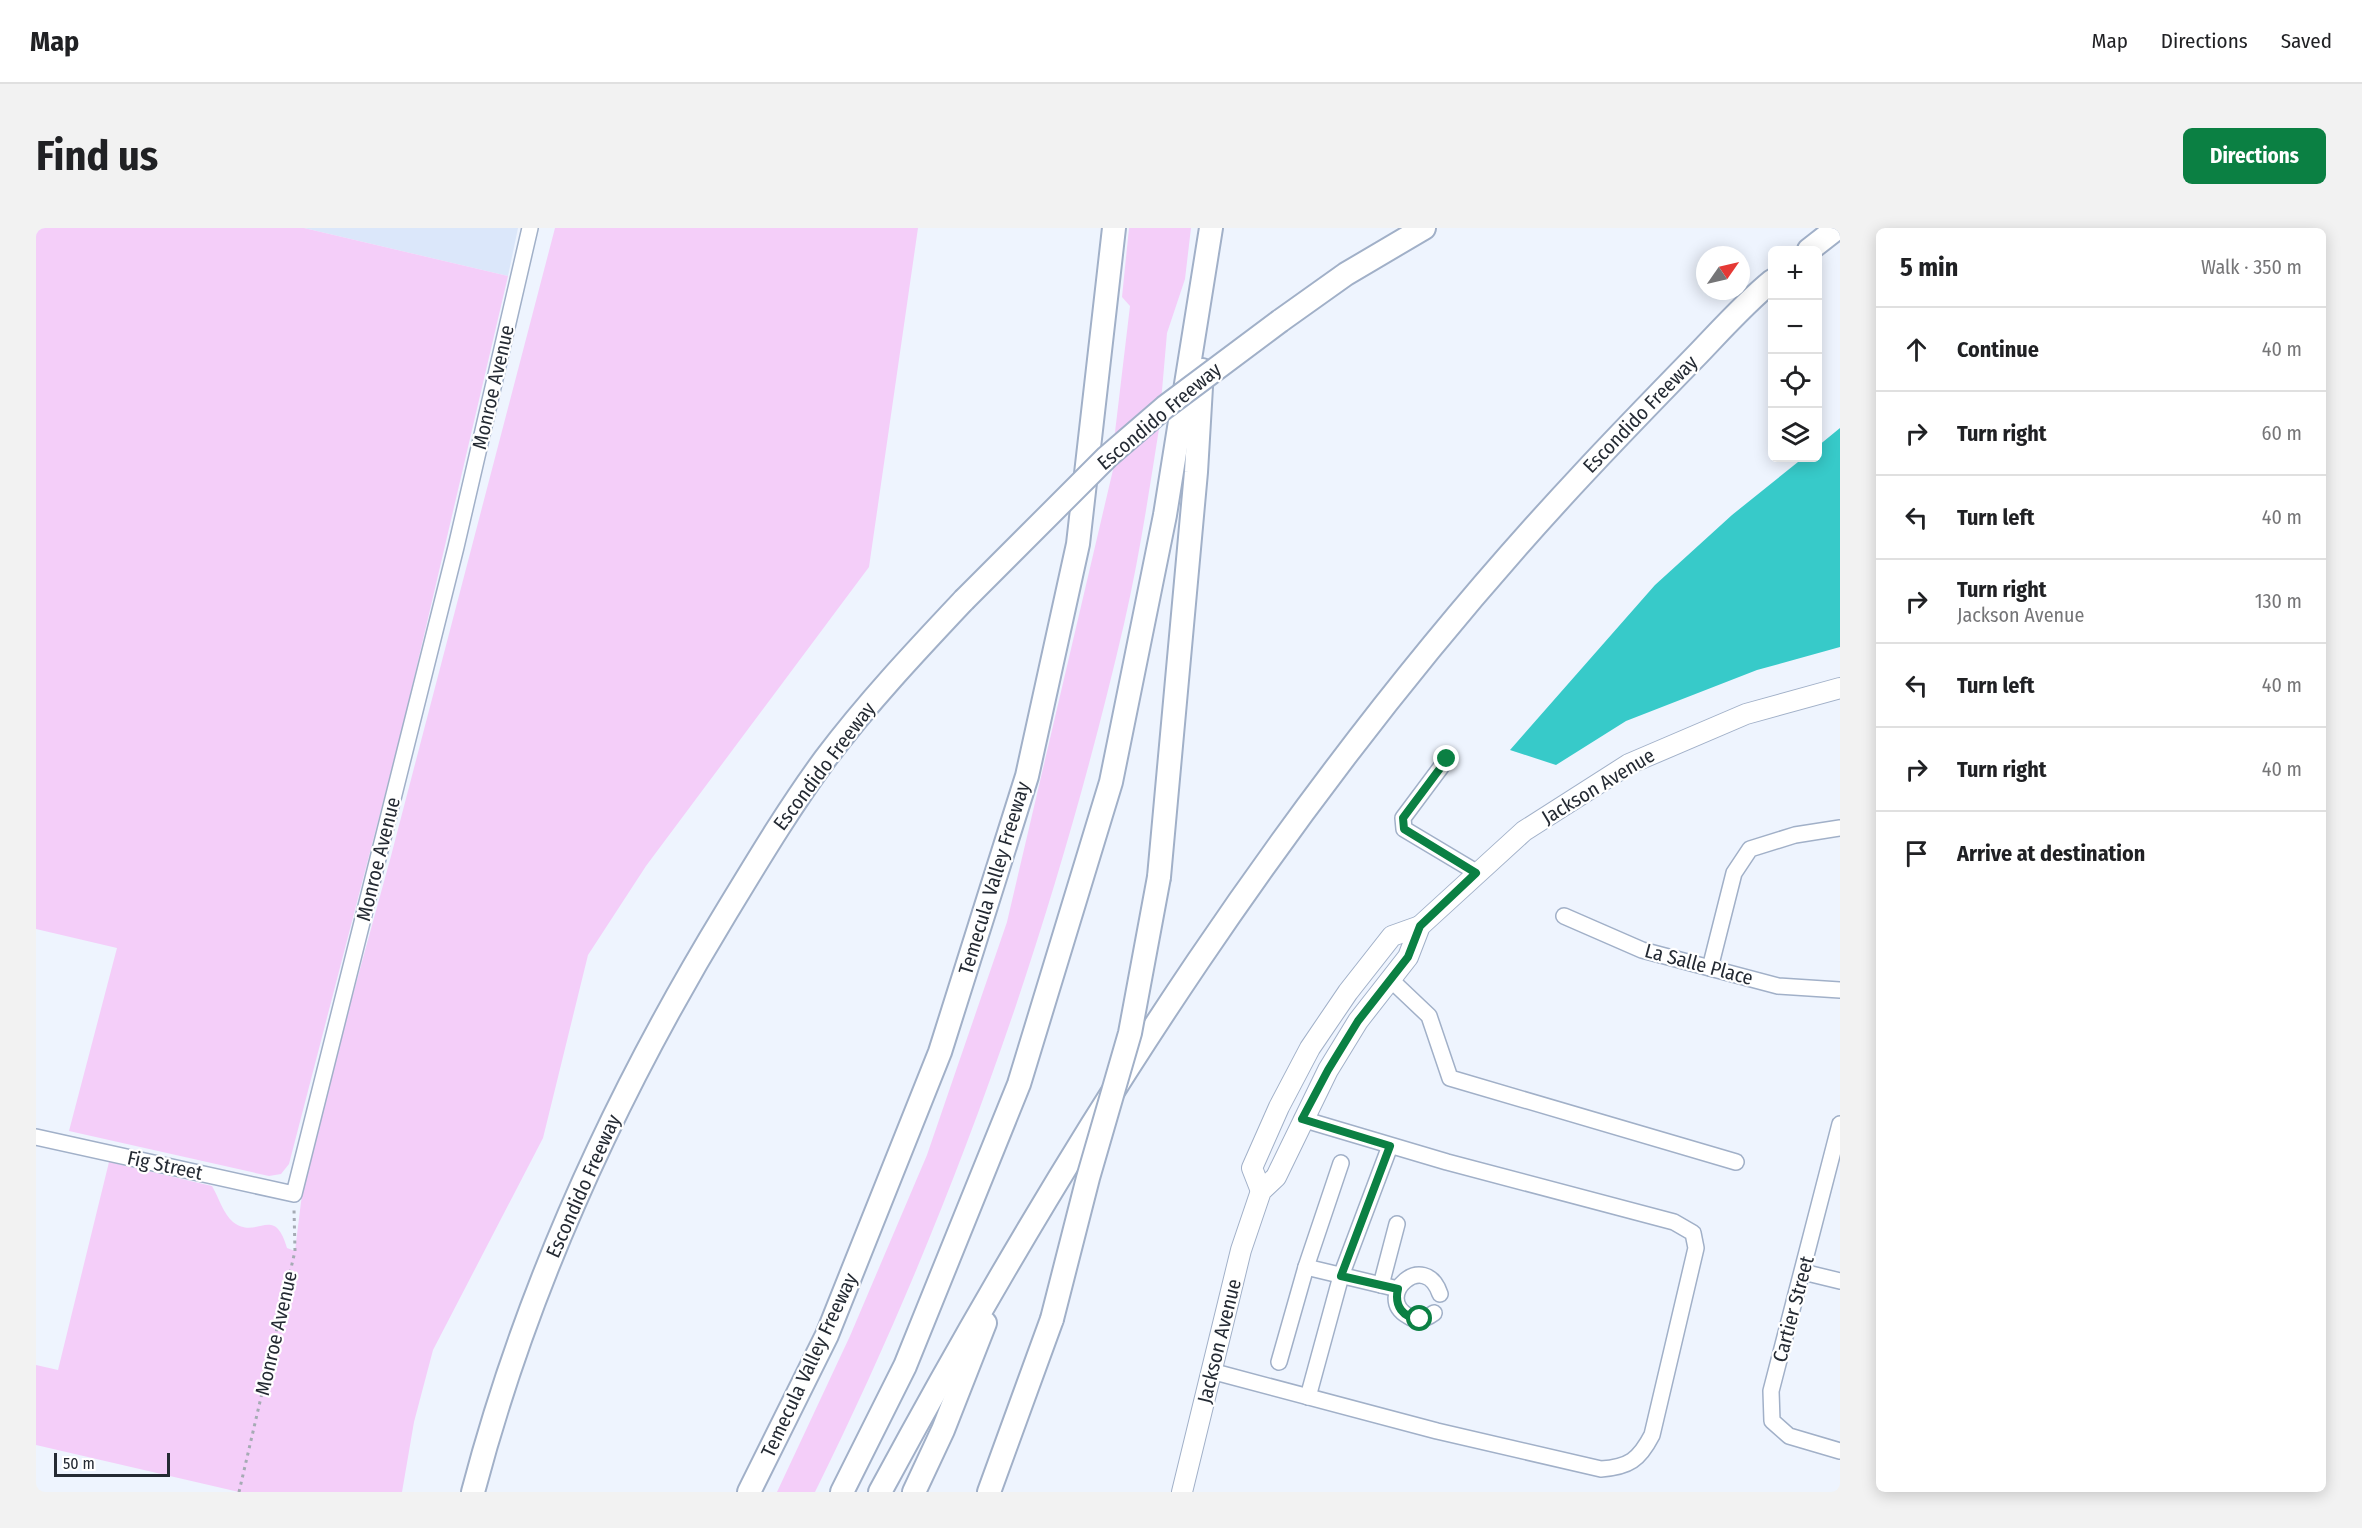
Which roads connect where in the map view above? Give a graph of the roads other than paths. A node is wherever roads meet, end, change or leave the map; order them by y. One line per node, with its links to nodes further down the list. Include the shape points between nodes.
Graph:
1 (530, 228): 27 (street, Monroe Avenue, via 456,547)
2 (1114, 228): 43 (highway, Temecula Valley Freeway, via 1078,544 1026,776 940,1052 828,1335)
3 (1424, 228): 42 (highway, Escondido Freeway, bridge, via 1346,274 1280,321 1165,406 1107,457 964,600 875,697 825,759 779,825 658,1027 587,1172 550,1256 490,1428)
4 (1837, 228): 7 (highway)
5 (1210, 239): 44 (highway, via 1165,515 1112,782 1018,1084 905,1366); 47 (highway, bridge, via 1196,472 1159,877 1130,1033 1052,1319)
6 (1840, 240): 8 (highway)
7 (1814, 246)
8 (1822, 251)
9 (1768, 285): 29 (highway, Escondido Freeway, via 1624,429 1537,523 1399,685 1166,1006)
10 (1840, 688): 13 (main road, Jackson Avenue, via 1746,714 1629,764 1524,831)
11 (1447, 759): 13 (street, via 1403,818 1404,829)
12 (1840, 828): 17 (street, via 1795,835 1750,849 1734,873)
13 (1476, 873): 15 (main road, Jackson Avenue)
14 (1564, 916): 17 (street, La Salle Place, via 1642,950)
15 (1420, 926): 16 (main road, Jackson Avenue, via 1392,936); 18 (main road, Jackson Avenue, via 1408,957)
16 (1368, 967): 20 (main road, via 1363,992 1300,1093 1297,1105); 26 (main road, Jackson Avenue, via 1310,1048 1279,1107 1252,1168)
17 (1710, 968): 19 (street, La Salle Place, via 1778,986)
18 (1390, 979): 20 (main road, Jackson Avenue, via 1346,1040); 24 (street, via 1429,1016 1450,1078)
19 (1840, 990)
20 (1302, 1119): 23 (street); 26 (main road, Jackson Avenue, via 1276,1177)
21 (1840, 1124): 31 (street, Cartier Street)
22 (36, 1137): 27 (street, Fig Street)
23 (1390, 1146): 32 (street); 40 (street, via 1674,1222 1693,1233 1696,1248 1652,1435 1642,1454 1620,1467 1601,1469)
24 (1736, 1161)
25 (1341, 1163): 30 (street)
26 (1261, 1191): 39 (main road, Jackson Avenue, via 1241,1250)
27 (294, 1194)
28 (1397, 1224): 34 (street)
29 (1013, 1255): 45 (highway); 46 (highway)
30 (1306, 1267): 32 (street); 38 (street)
31 (1803, 1272): 33 (street); 41 (street, Cartier Street, via 1771,1391 1772,1421 1789,1436)
32 (1341, 1276): 34 (street); 40 (street)
33 (1840, 1281)
34 (1381, 1285): 35 (street)
35 (1398, 1289): 36 (street, via 1407,1278 1421,1275 1434,1281); 37 (street, via 1397,1304 1406,1316 1420,1319)
36 (1440, 1294)
37 (1434, 1313)
38 (1279, 1362)
39 (1211, 1371): 40 (street); 48 (main road, Jackson Avenue)
40 (1308, 1397)
41 (1840, 1451)
42 (473, 1492)
43 (749, 1492)
44 (842, 1492)
45 (879, 1492)
46 (915, 1492)
47 (988, 1492)
48 (1182, 1492)

